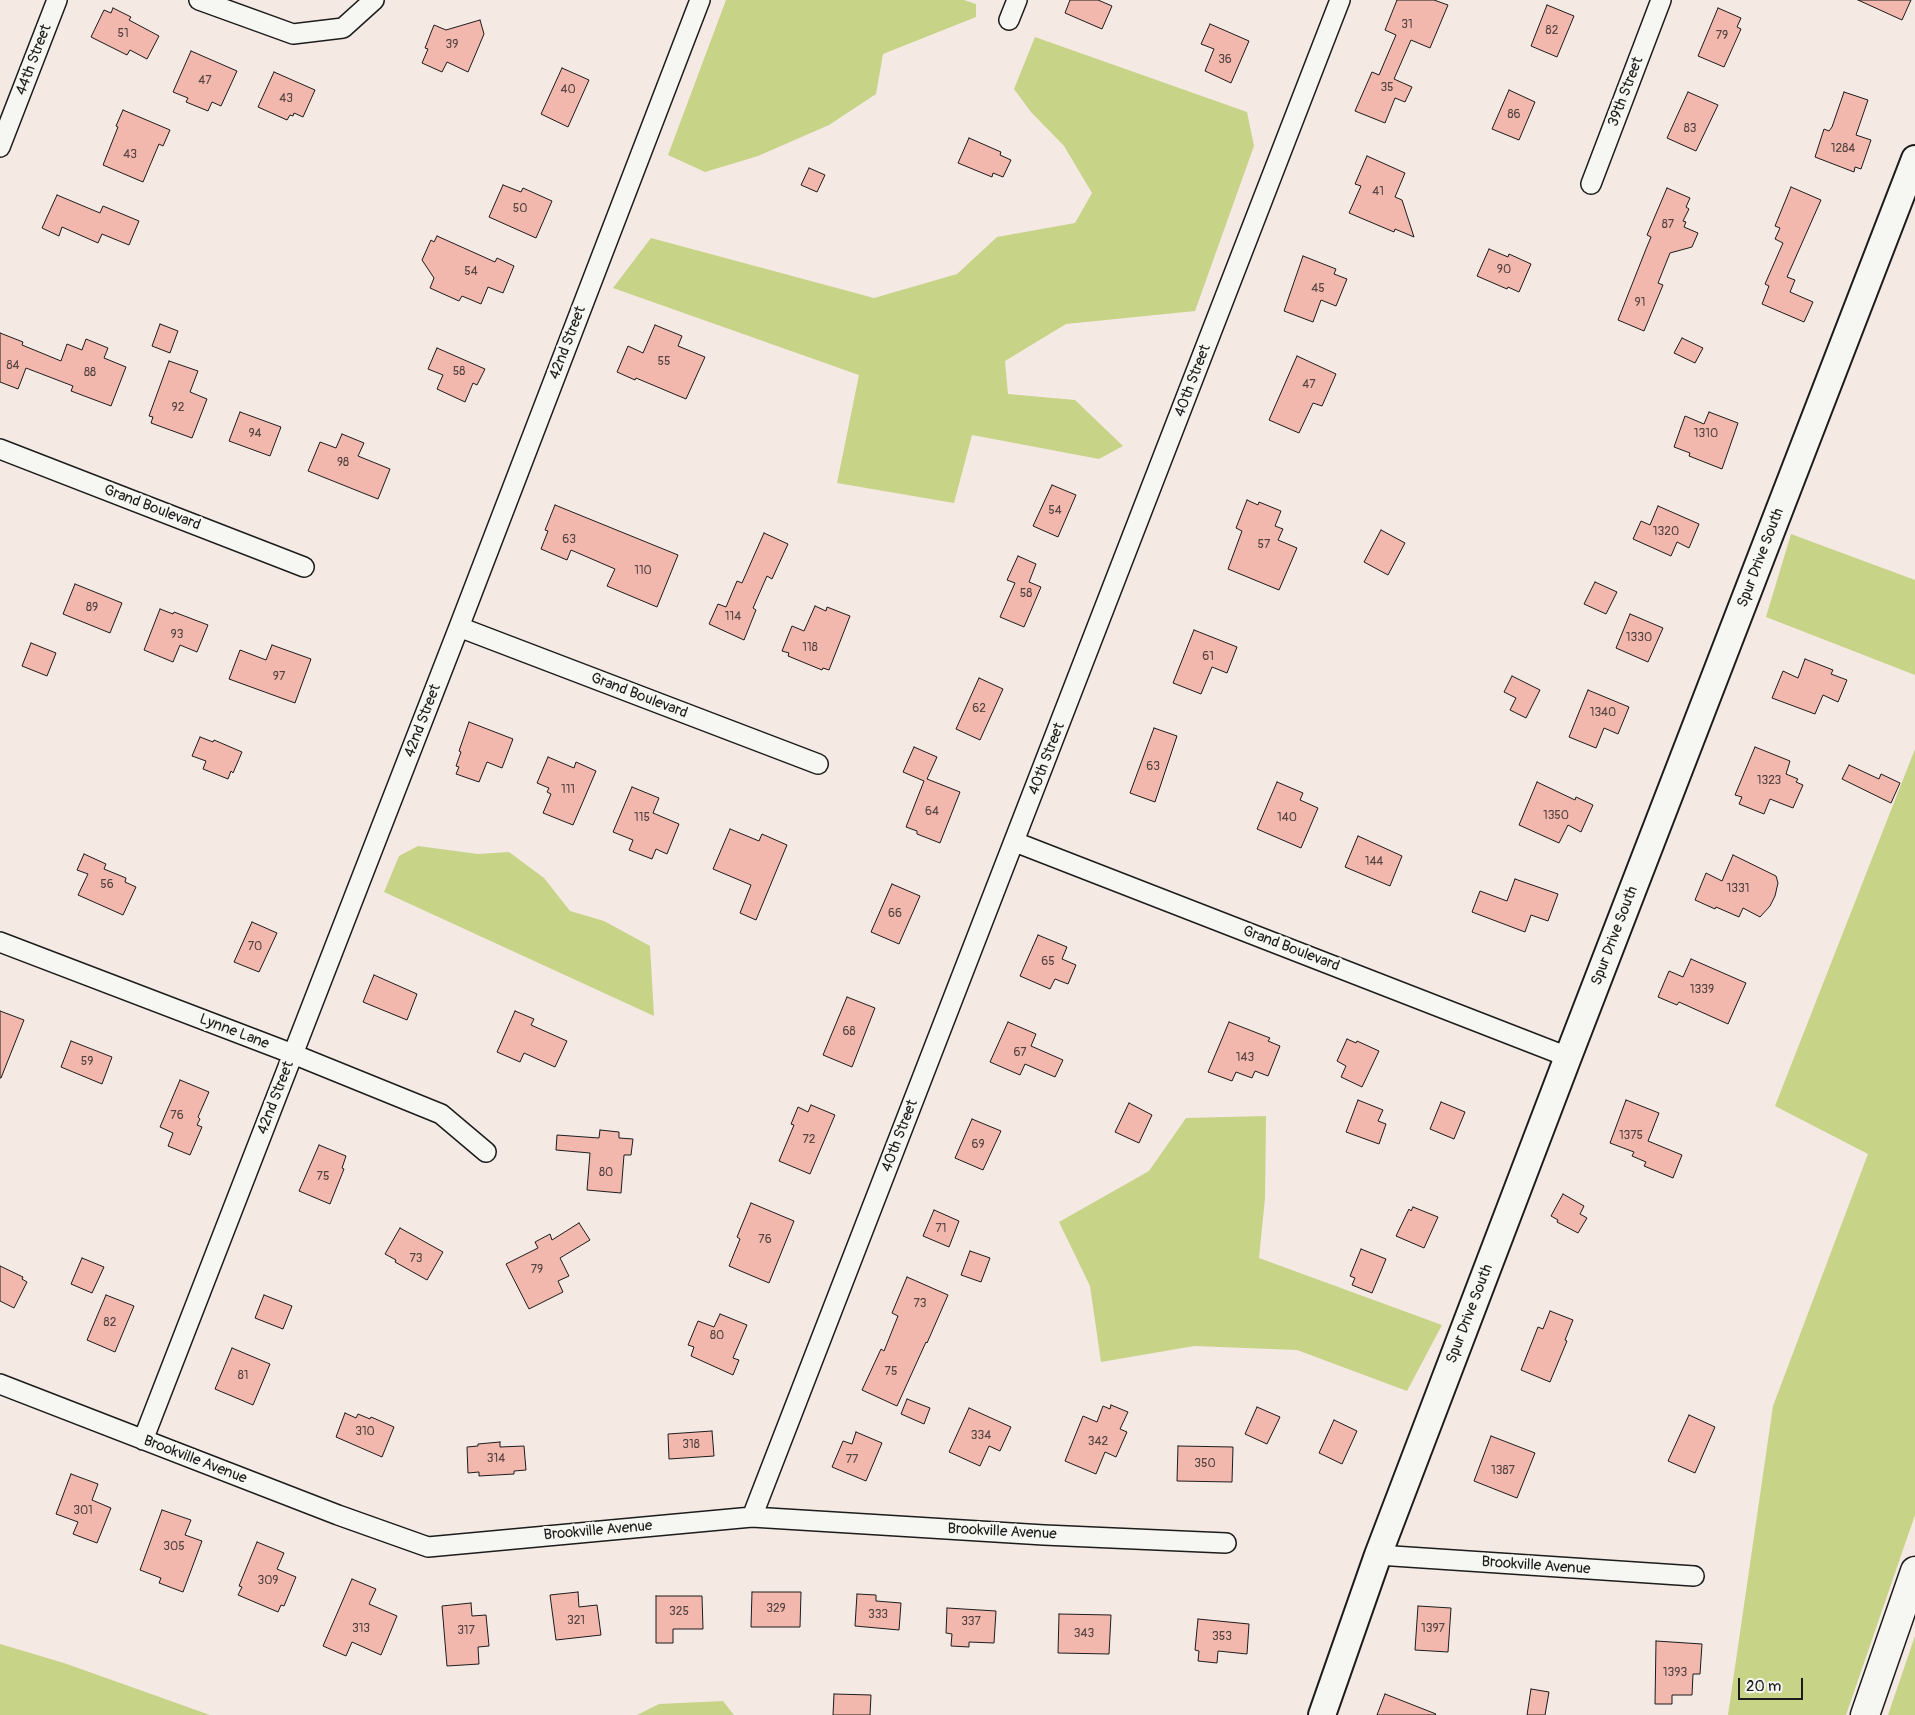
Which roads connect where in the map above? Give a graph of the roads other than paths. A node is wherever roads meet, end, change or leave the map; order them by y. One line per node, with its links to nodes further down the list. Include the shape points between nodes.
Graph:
1 (57, 0): 9 (street, 44th Street)
2 (199, 0): 3 (street, via 293,34 343,28)
3 (374, 0)
4 (700, 0): 14 (street, 42nd Street)
5 (1017, 0): 8 (street)
6 (1340, 0): 16 (street, 40th Street)
7 (1661, 0): 11 (street, 39th Street)
8 (1009, 20)
9 (0, 147)
10 (1915, 159): 19 (street, Spur Drive South)
11 (1591, 184)
12 (0, 450): 13 (street, Grand Boulevard)
13 (304, 567)
14 (459, 627): 15 (street, Grand Boulevard); 18 (street, 42nd Street)
15 (818, 764)
16 (1015, 842): 19 (street, Grand Boulevard); 23 (street, 40th Street)
17 (0, 942): 18 (street, Lynne Lane)
18 (293, 1054): 20 (street, Lynne Lane, via 441,1114); 22 (street, 42nd Street)
19 (1568, 1057): 25 (street, Spur Drive South)
20 (486, 1152)
21 (0, 1384): 22 (street, Brookville Avenue)
22 (144, 1440): 23 (street, Brookville Avenue, via 428,1547)
23 (752, 1517): 24 (street, Brookville Avenue)
24 (1226, 1543)
25 (1378, 1555): 27 (street, Brookville Avenue); 28 (street, Spur Drive South)
26 (1915, 1571): 29 (highway)
27 (1694, 1576)
28 (1322, 1715)
29 (1865, 1715)

